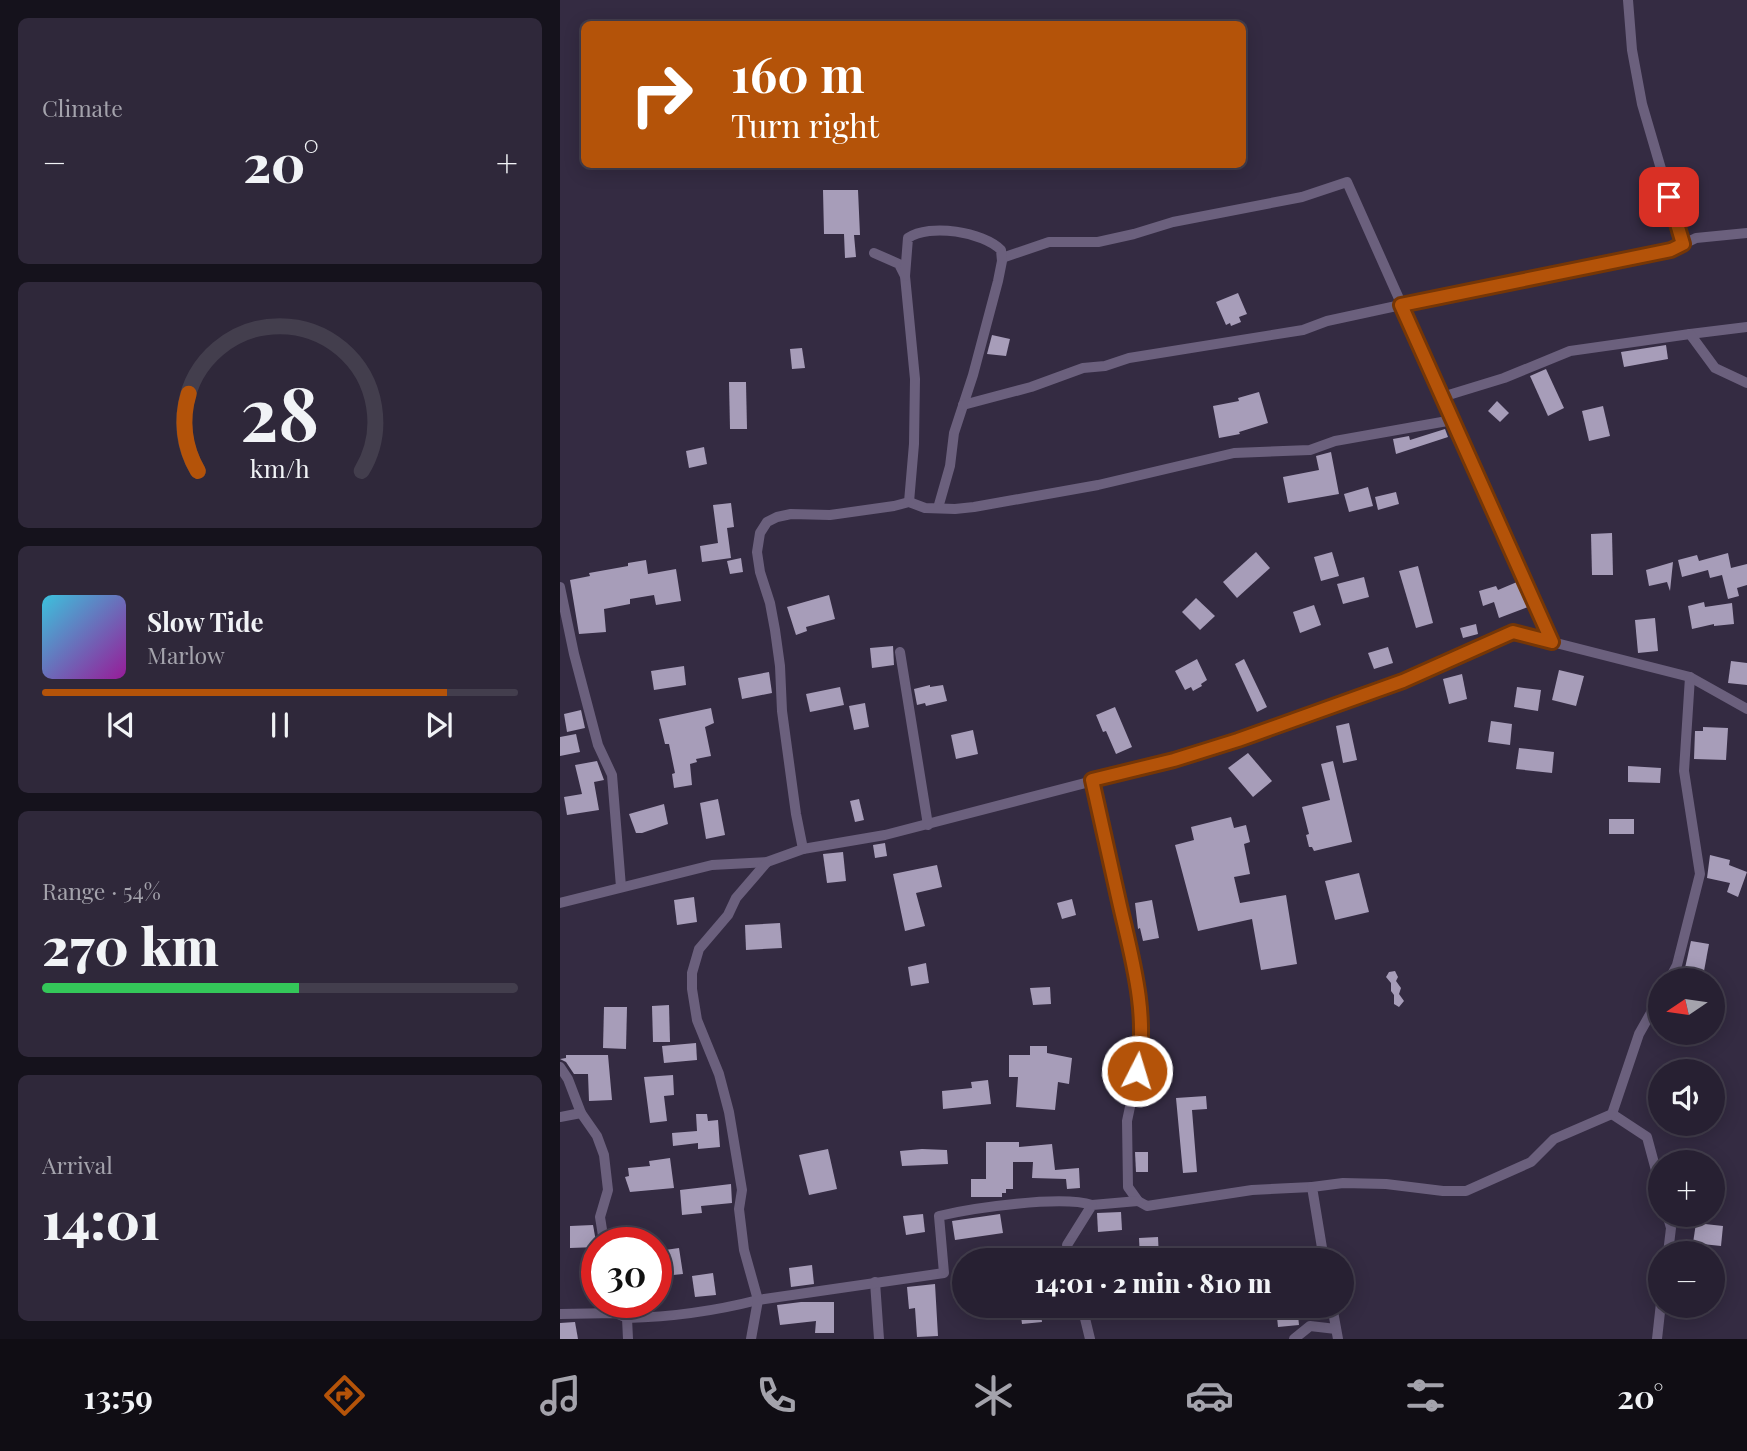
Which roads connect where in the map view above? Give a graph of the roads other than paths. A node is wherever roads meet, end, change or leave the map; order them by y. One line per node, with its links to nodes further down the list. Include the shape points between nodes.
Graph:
1 (1628, 0): 3 (street, via 1642,104)
2 (1747, 233): 3 (street, via 1696,238)
3 (1683, 244): 7 (street)
4 (874, 253): 6 (street, via 899,264)
5 (1002, 258): 6 (street, via 993,242 947,230 928,231 908,238); 7 (street, via 1049,243 1098,242 1302,197 1347,182); 12 (street)
6 (905, 276): 14 (street, via 915,379)
7 (1401, 305): 11 (street); 12 (street, via 1303,330 1083,368)
8 (1747, 327): 9 (street)
9 (1690, 334): 10 (street, via 1715,368); 11 (street, via 1570,351)
10 (1747, 383)
11 (1442, 397): 13 (street)
12 (963, 405): 15 (street)
13 (1452, 420): 15 (street, via 1335,441 1310,450 1234,453 1098,485 974,507); 17 (street)
14 (909, 502): 15 (street); 23 (street, via 830,515 791,514 767,522 760,533 757,552 775,630)
15 (939, 508)
16 (560, 587): 25 (street, via 598,745 612,775)
17 (1552, 642): 19 (street); 21 (street, via 1513,632 1403,681 1238,740)
18 (900, 652): 22 (street)
19 (1689, 677): 20 (street); 27 (street, via 1685,771 1700,874)
20 (1747, 709)
21 (1092, 780): 22 (street); 35 (street, via 1139,1009 1141,1055 1127,1121 1128,1187)
22 (928, 825): 23 (street)
23 (803, 849): 24 (street)
24 (767, 862): 25 (street, via 712,865); 41 (street, via 699,949 692,973 697,1020 729,1112 742,1190 739,1209 744,1250)
25 (621, 887): 26 (street)
26 (560, 903)
27 (1675, 968)
28 (1648, 1018): 31 (street)
29 (560, 1066): 30 (street)
30 (582, 1113): 32 (street); 37 (street, via 604,1155 607,1190)
31 (1612, 1114): 33 (street, via 1647,1136); 34 (street, via 1554,1139 1531,1162 1466,1191 1343,1183)
32 (560, 1117)
33 (1651, 1150)
34 (1312, 1187): 35 (street, via 1252,1189 1147,1206); 39 (street)
35 (1138, 1201): 36 (street)
36 (1092, 1205): 38 (street); 40 (street, via 1061,1201 939,1216 944,1273)
37 (602, 1227)
38 (1069, 1248)
39 (1322, 1248)
40 (875, 1282): 41 (street); 51 (street)
41 (758, 1300): 44 (street); 50 (street)
42 (560, 1314): 43 (street)
43 (581, 1314)
44 (672, 1315)
45 (627, 1318): 49 (street)
46 (1085, 1318): 52 (street)
47 (1659, 1318): 54 (street)
48 (1337, 1334): 53 (street, via 1311,1326)
49 (628, 1339)
50 (751, 1339)
51 (879, 1339)
52 (1090, 1339)
53 (1294, 1339)
54 (1657, 1339)

